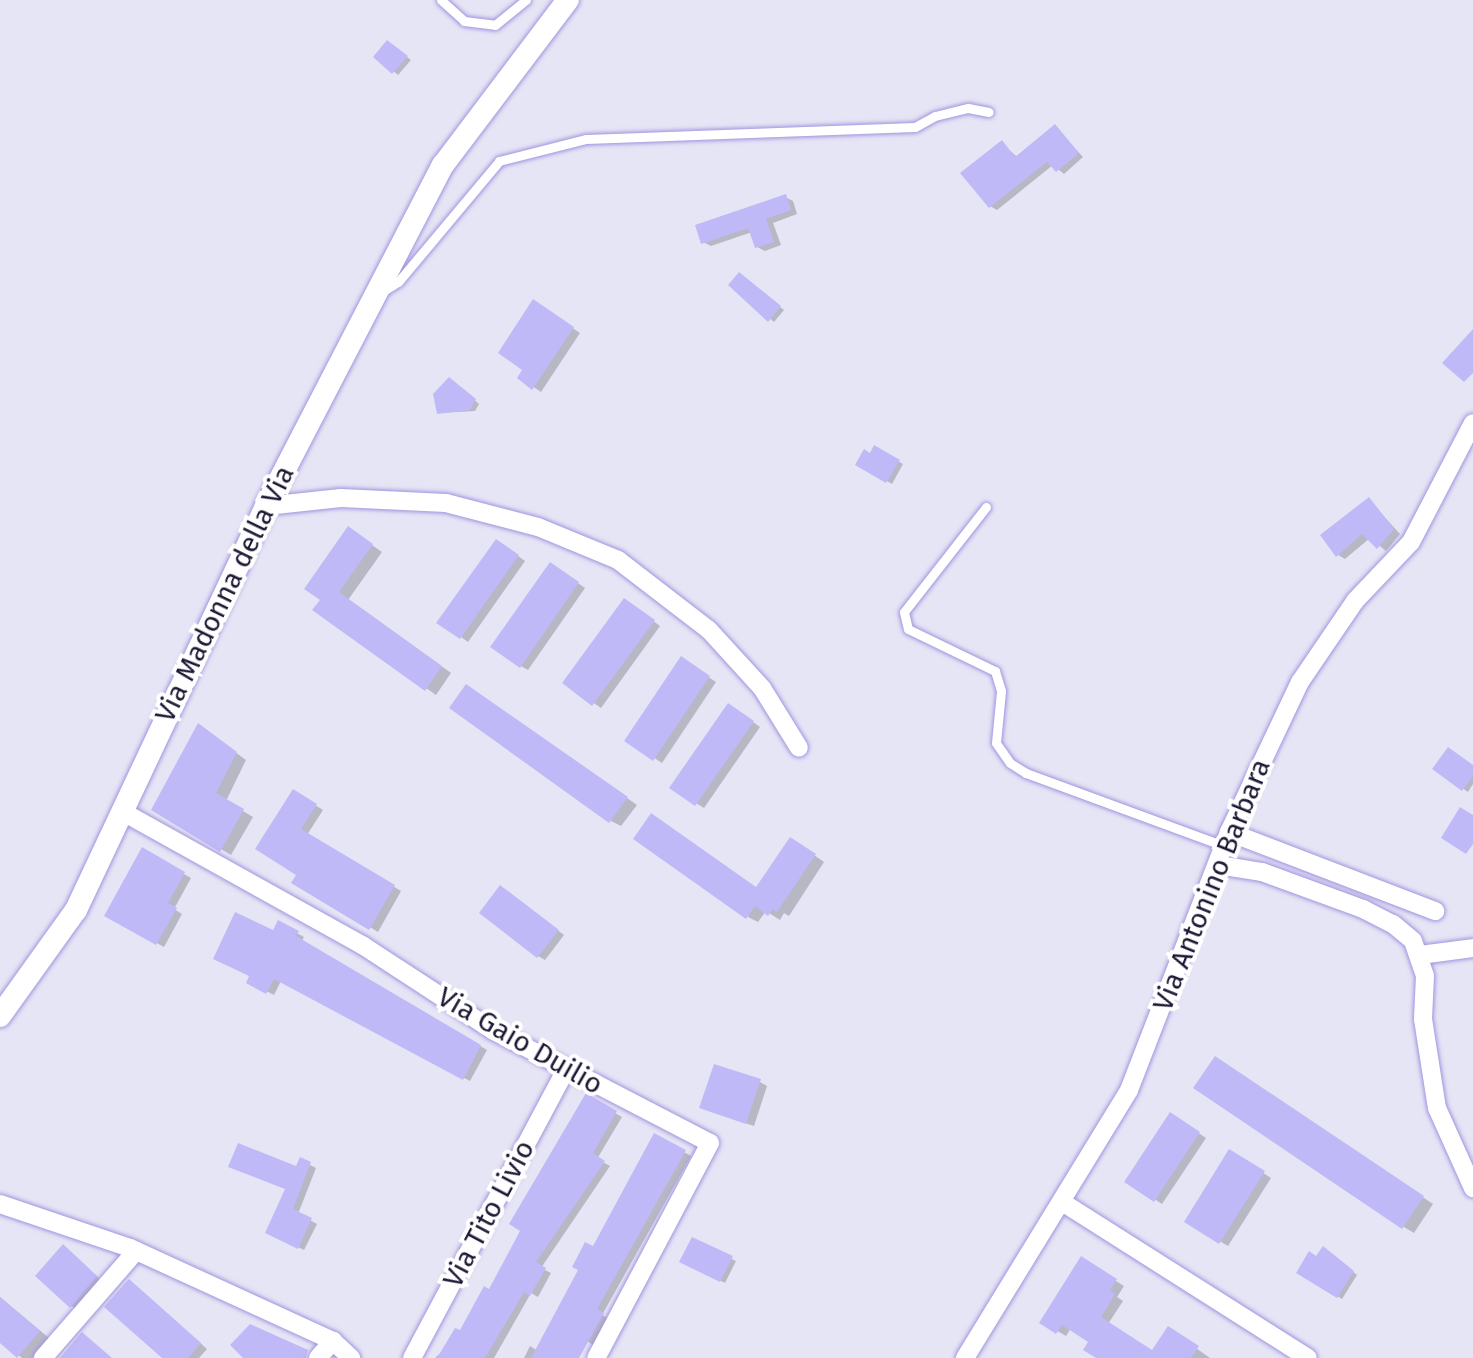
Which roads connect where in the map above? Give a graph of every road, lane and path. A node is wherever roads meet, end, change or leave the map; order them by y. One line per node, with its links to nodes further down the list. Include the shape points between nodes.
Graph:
1 (441, 0): 2 (lane, via 464,21 495,25)
2 (526, 0)
3 (568, 0): 5 (street, Via Madonna della Via, via 443,165)
4 (988, 112): 5 (lane, via 968,108 916,128 586,140 499,161 398,282)
5 (378, 294): 7 (street, Via Madonna della Via)
6 (1473, 423): 11 (street, Via Antonino Barbara, via 1411,542 1319,651 1260,760)
7 (266, 506): 9 (street, via 341,498 446,504 538,527 618,560 709,630 762,688); 10 (street, Via Madonna della Via)
8 (986, 507): 11 (lane, via 904,612 908,629 995,671 996,742 1026,774)
9 (799, 748)
10 (123, 812): 16 (street, Via Madonna della Via, via 76,910); 17 (street, Via Gaio Duilio, via 362,945 494,1032)
11 (1227, 839): 12 (street, Via Antonino Barbara); 13 (street)
12 (1218, 865): 15 (street, via 1262,872 1363,909 1393,924); 19 (street, Via Antonino Barbara, via 1129,1090)
13 (1436, 910)
14 (1473, 948): 15 (street)
15 (1420, 955): 18 (street, via 1437,1108)
16 (0, 1016)
17 (566, 1070): 26 (street, Via Tito Livio); 27 (street, Via Gaio Duilio, via 710,1143)
18 (1473, 1188)
19 (1062, 1202): 28 (street, Via Antonino Barbara); 29 (street)
20 (0, 1204): 21 (street)
21 (136, 1251): 22 (street); 23 (street)
22 (334, 1341): 24 (street); 25 (street)
23 (44, 1358)
24 (318, 1358)
25 (351, 1358)
26 (412, 1358)
27 (596, 1358)
28 (965, 1358)
29 (1308, 1358)

